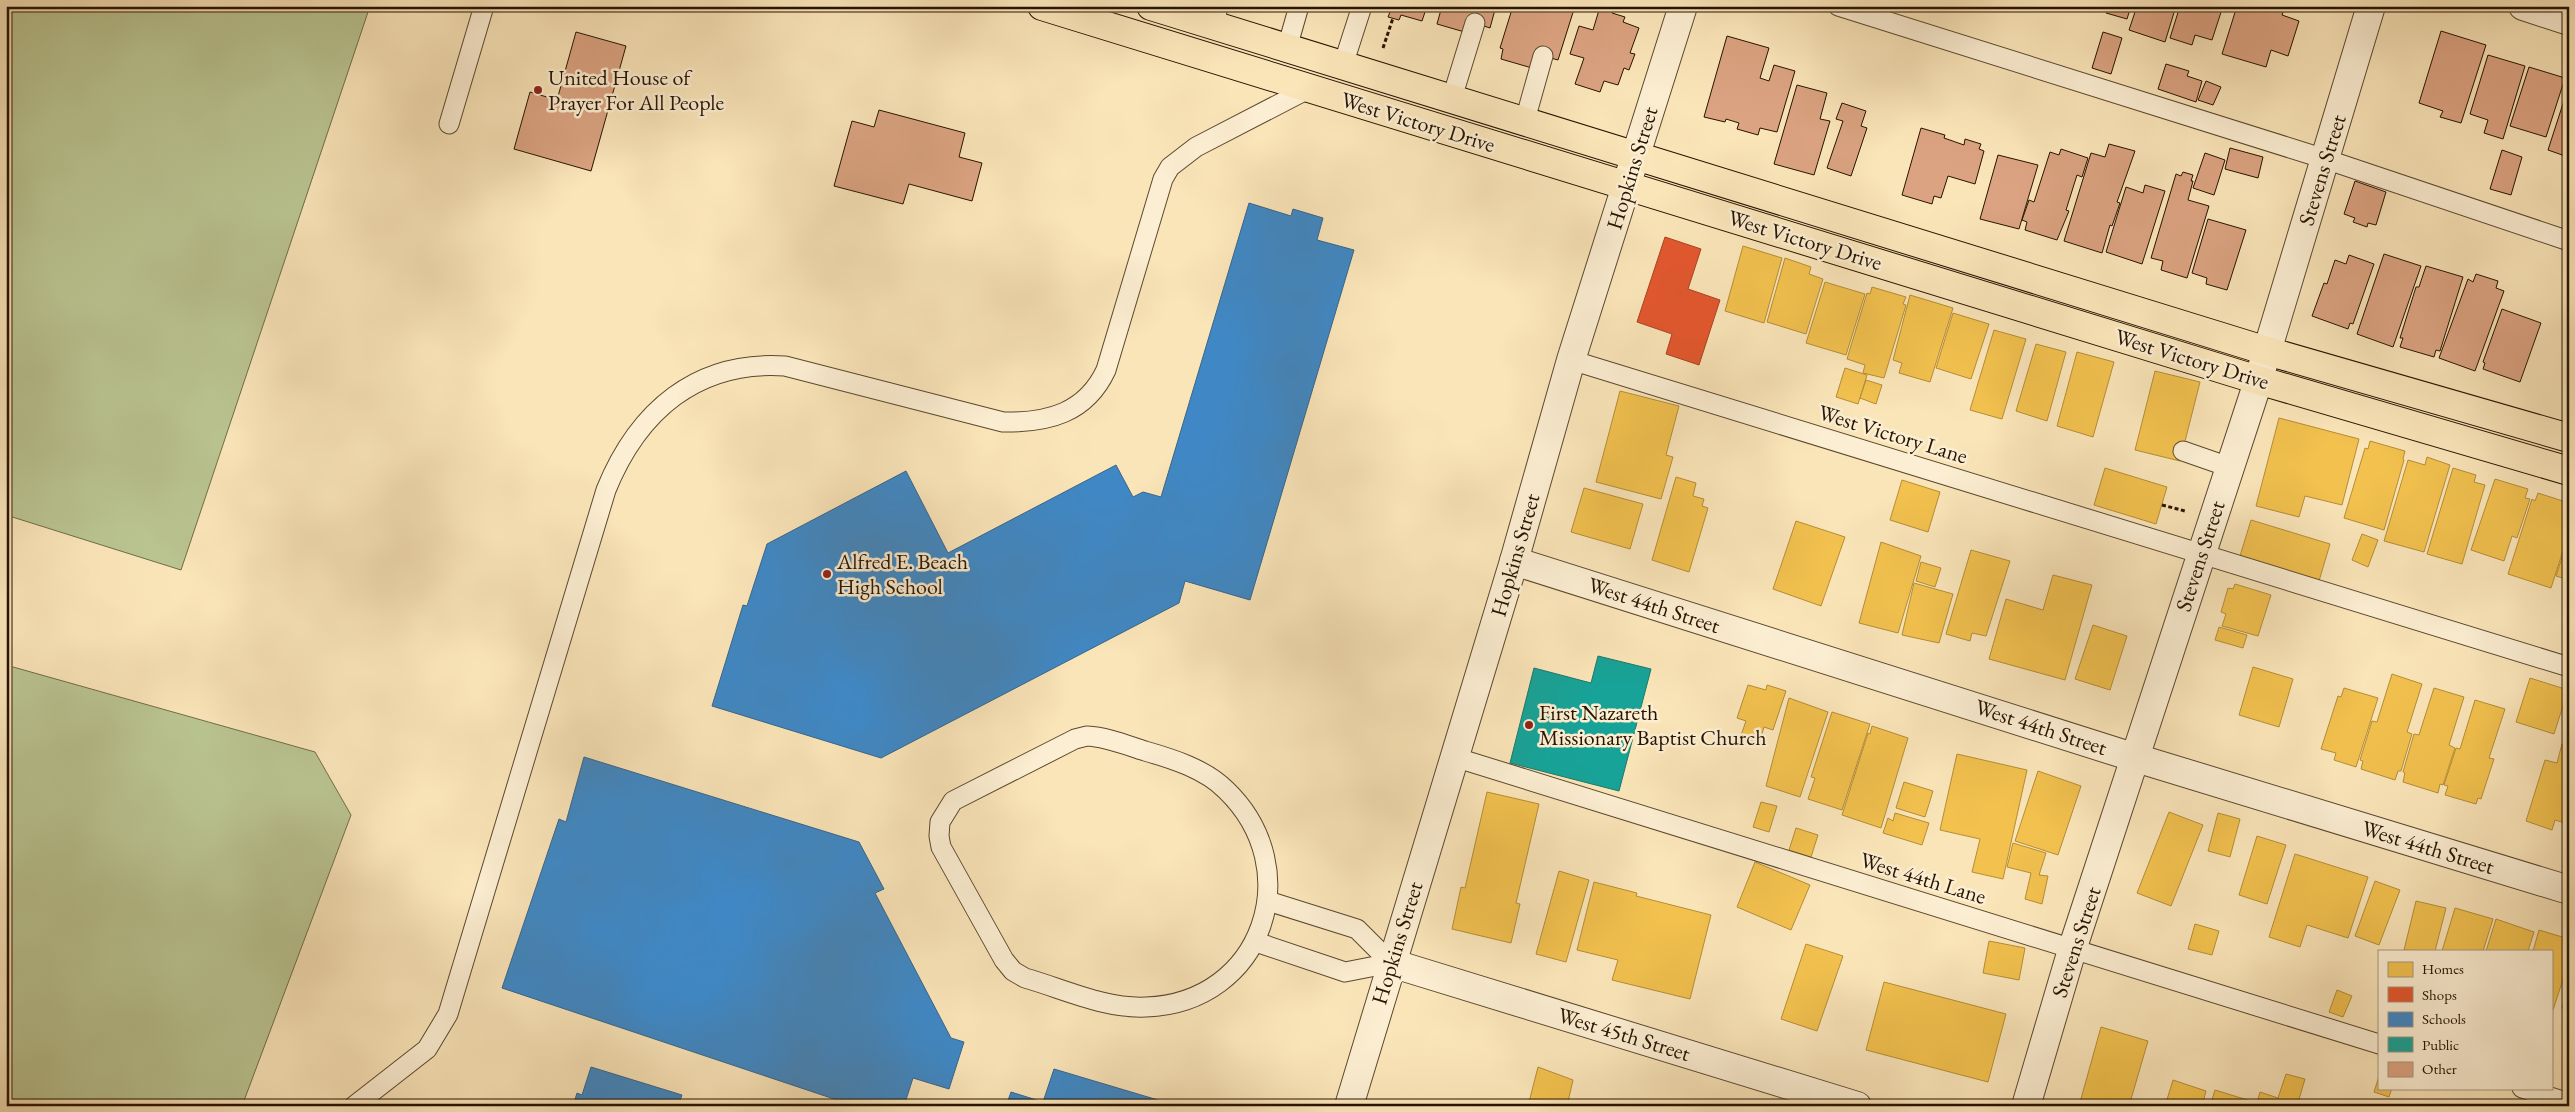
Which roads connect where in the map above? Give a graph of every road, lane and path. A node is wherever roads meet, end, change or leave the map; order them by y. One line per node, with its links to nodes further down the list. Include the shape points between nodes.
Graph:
1 (484, 6): 19 (lane)
2 (1042, 6): 16 (main road, West Victory Drive)
3 (1151, 6): 10 (main road, West Victory Drive)
4 (1300, 6): 13 (lane)
5 (1362, 6): 15 (lane)
6 (1683, 6): 20 (street, Hopkins Street)
7 (1838, 6): 21 (lane)
8 (2371, 6): 21 (street, Stevens Street)
9 (2523, 6): 11 (street)
10 (1217, 16): 13 (main road, West Victory Drive)
11 (2569, 20)
12 (1475, 23): 17 (lane)
13 (1287, 48): 15 (main road, West Victory Drive)
14 (1543, 56): 18 (lane)
15 (1344, 65): 17 (main road, West Victory Drive)
16 (1310, 88): 22 (main road, West Victory Drive); 44 (lane, via 1196,147 1170,167 1163,180 1106,370 1091,396 1077,406 1046,418 1003,422 785,366 764,365 716,372 697,381 659,408 628,445 606,490 448,1014 427,1048)
17 (1452, 98): 18 (main road, West Victory Drive)
18 (1525, 120): 20 (main road, West Victory Drive)
19 (449, 124)
20 (1635, 154): 22 (street, Hopkins Street); 24 (main road, West Victory Drive)
21 (2325, 159): 23 (lane); 24 (street, Stevens Street)
22 (1628, 186): 25 (street, Hopkins Street); 26 (main road, West Victory Drive)
23 (2569, 241)
24 (2267, 351): 26 (street, Stevens Street); 27 (main road, West Victory Drive)
25 (1571, 360): 31 (lane, West Victory Lane); 32 (street, Hopkins Street)
26 (2258, 380): 29 (street, Stevens Street); 30 (main road, West Victory Drive)
27 (2569, 438)
28 (2183, 451): 29 (lane)
29 (2229, 467): 31 (street, Stevens Street)
30 (2569, 470)
31 (2200, 553): 33 (lane, West Victory Lane); 35 (street, Stevens Street)
32 (1514, 561): 34 (street, Hopkins Street); 35 (street, West 44th Street)
33 (2569, 667)
34 (1454, 757): 39 (lane, West 44th Lane); 40 (street, Hopkins Street)
35 (2136, 758): 36 (street, West 44th Street); 39 (street, Stevens Street)
36 (2569, 890)
37 (1268, 902): 38 (lane); 38 (lane, via 1270,878 1260,838 1225,788 1183,764 1100,737 1074,739 953,801 940,822 939,836 948,861 1004,960 1025,978 1109,1004 1161,1006 1212,987 1238,966); 40 (lane, via 1357,929)
38 (1256, 942): 40 (lane, via 1345,972)
39 (2072, 950): 41 (lane, West 44th Lane); 47 (street, Stevens Street)
40 (1391, 963): 45 (street, Hopkins Street); 46 (street, West 45th Street)
41 (2378, 1044)
42 (2528, 1090): 43 (lane)
43 (2569, 1103)
44 (354, 1106)
45 (1349, 1106)
46 (1857, 1106)
47 (2026, 1106)

